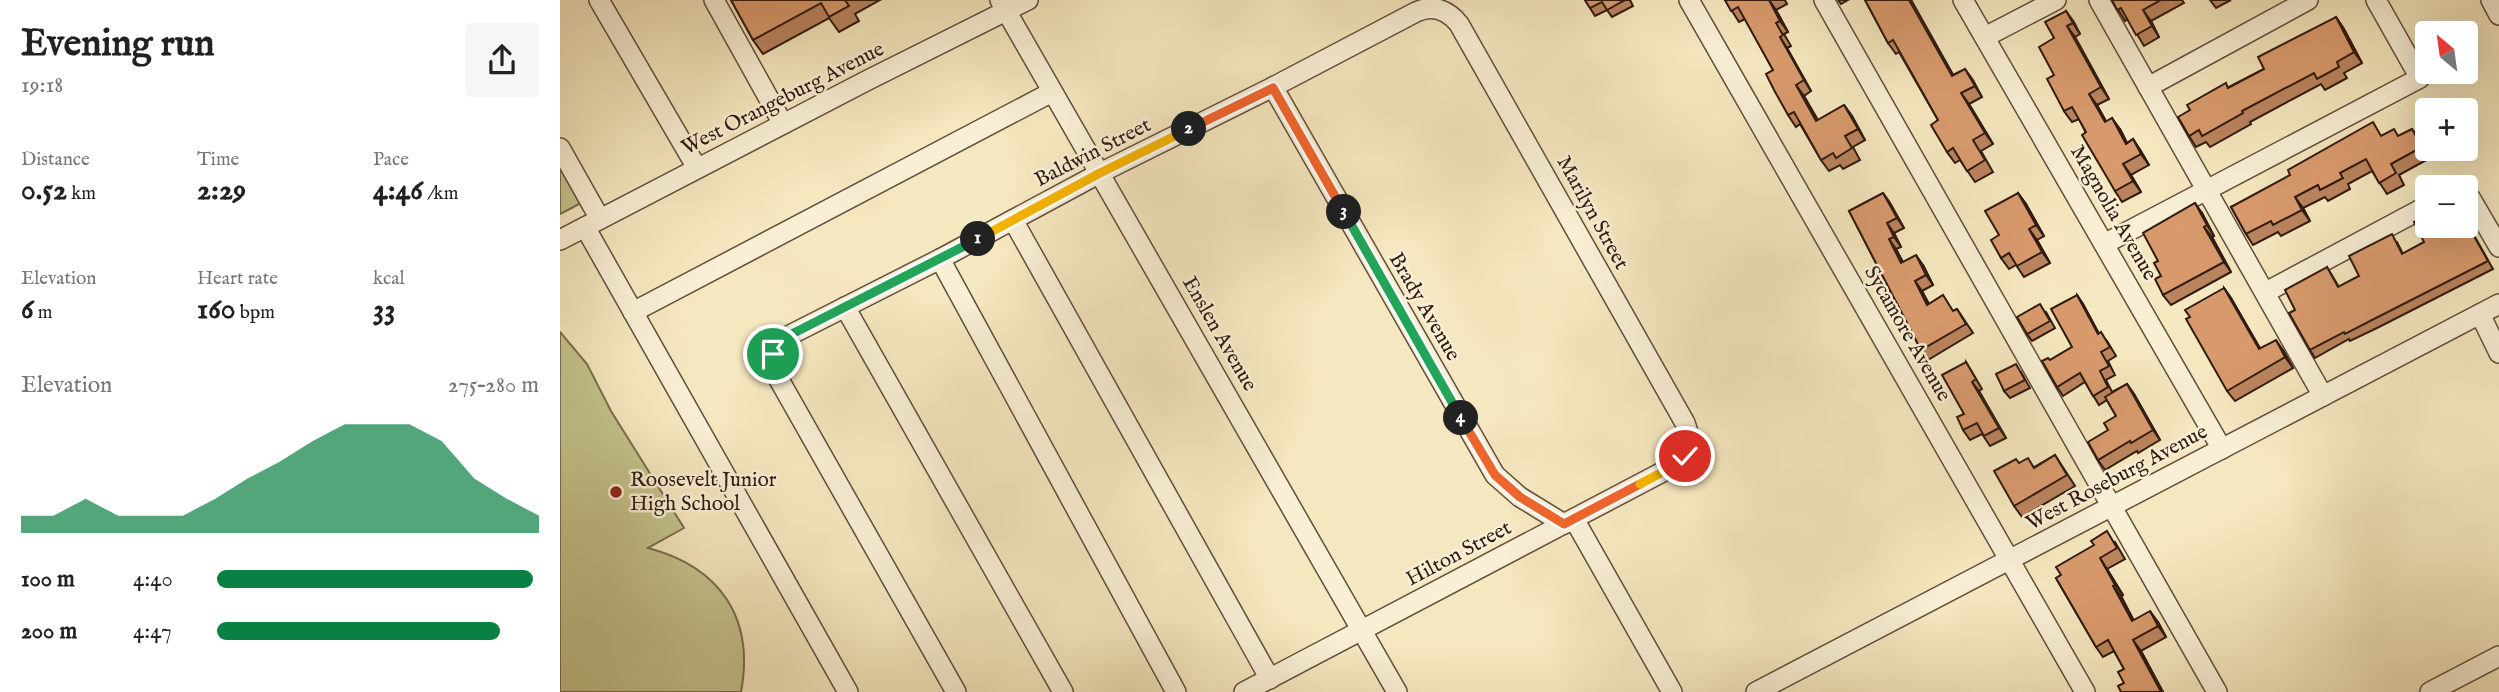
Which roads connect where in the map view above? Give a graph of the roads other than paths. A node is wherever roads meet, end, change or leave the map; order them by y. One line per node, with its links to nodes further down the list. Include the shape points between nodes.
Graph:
1 (599, 0): 21 (street)
2 (714, 0): 19 (street)
3 (1028, 0): 12 (street, West Orangeburg Avenue)
4 (1689, 0): 43 (street, Sycamore Avenue)
5 (1824, 0): 41 (street)
6 (1963, 0): 15 (street, Magnolia Avenue)
7 (2056, 0): 15 (street)
8 (2099, 0): 16 (street)
9 (2308, 0): 16 (street)
10 (2376, 0): 23 (street, via 2420,78)
11 (2491, 0): 14 (street)
12 (1004, 6): 18 (street, Enslen Avenue); 19 (street, West Orangeburg Avenue)
13 (1441, 9): 17 (street, Baldwin Street, via 1416,12); 39 (street, Marilyn Street, via 1459,24 1671,399 1689,433)
14 (2499, 15)
15 (1985, 37): 29 (street, Magnolia Avenue)
16 (2148, 87): 23 (street)
17 (1273, 88): 22 (street, Baldwin Street); 42 (street, Brady Avenue, via 1495,475 1520,497)
18 (1052, 92): 22 (street, Enslen Avenue); 35 (street)
19 (783, 124): 21 (street, West Orangeburg Avenue)
20 (560, 148): 27 (street)
21 (697, 168): 27 (street, West Orangeburg Avenue)
22 (1100, 173): 26 (street, Baldwin Street); 44 (street, Enslen Avenue)
23 (2205, 190): 29 (street); 32 (street)
24 (2478, 211): 30 (street)
25 (2415, 212): 32 (street)
26 (1013, 220): 31 (street, Baldwin Street); 46 (street)
27 (592, 223): 28 (street, West Orangeburg Avenue); 35 (street)
28 (560, 240)
29 (2104, 244): 40 (street, Magnolia Avenue)
30 (2499, 247)
31 (940, 259): 34 (street, Baldwin Street); 50 (street)
32 (2266, 292): 38 (street)
33 (2499, 304): 36 (street, West Roseburg Avenue)
34 (845, 307): 48 (street, Baldwin Street, via 781,341 773,354 774,369); 49 (street)
35 (633, 312): 47 (street)
36 (2480, 314): 37 (street); 38 (street, West Roseburg Avenue)
37 (2499, 353)
38 (2323, 396): 40 (street, West Roseburg Avenue)
39 (1688, 448): 42 (street, Hilton Street, via 1672,467)
40 (2222, 449): 41 (street, West Roseburg Avenue)
41 (2112, 507): 43 (street, West Roseburg Avenue); 56 (street)
42 (1569, 522): 44 (street, Hilton Street); 53 (street, Brady Avenue)
43 (2010, 560): 54 (street, West Roseburg Avenue); 55 (street, Sycamore Avenue)
44 (1363, 631): 46 (street, Hilton Street); 52 (street, Enslen Avenue)
45 (2499, 656): 57 (street)
46 (1270, 679): 51 (street, Hilton Street)
47 (848, 692)
48 (956, 692)
49 (1063, 692)
50 (1176, 692)
51 (1244, 692)
52 (1397, 692)
53 (1672, 692)
54 (1756, 692)
55 (2085, 692)
56 (2217, 692)
57 (2430, 692)

